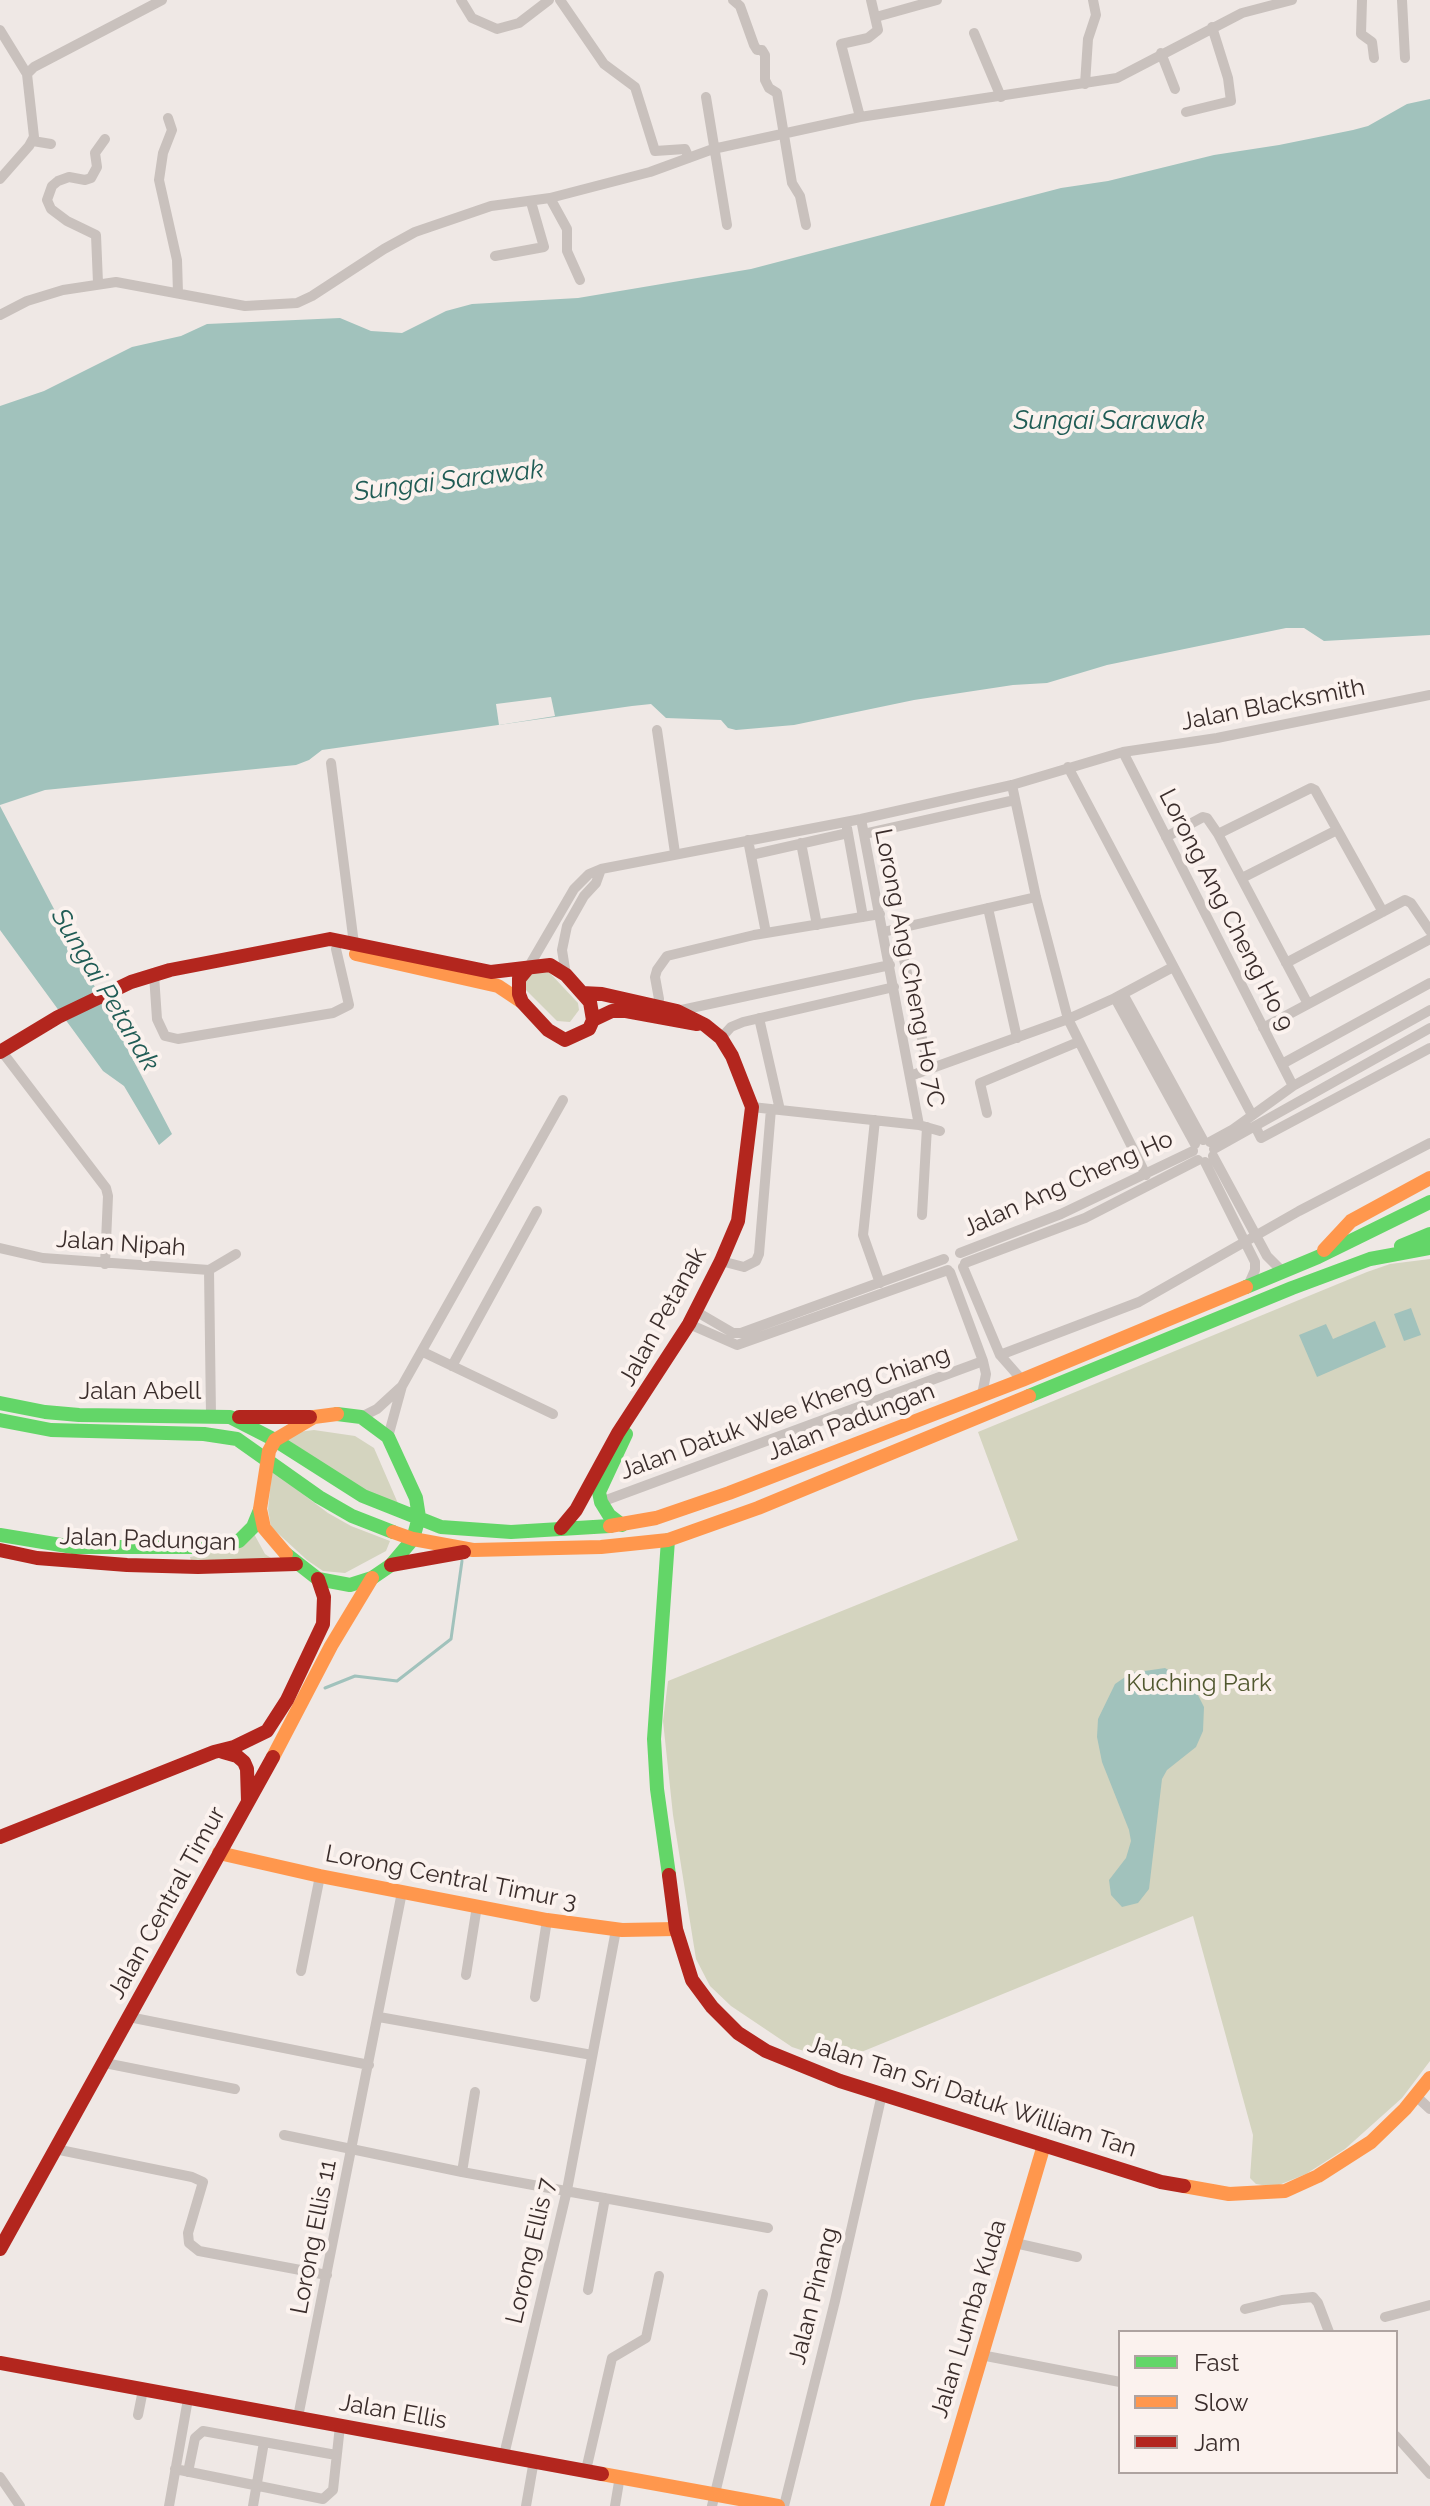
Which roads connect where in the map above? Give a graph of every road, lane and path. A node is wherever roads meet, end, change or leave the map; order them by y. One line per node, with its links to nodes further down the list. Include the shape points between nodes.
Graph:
1 (162, 0): 20 (street)
2 (461, 0): 11 (street, via 472,18 497,29 519,23)
3 (560, 0): 33 (street, via 604,64 635,87 655,151 685,149)
4 (733, 0): 28 (street, via 754,45 765,55 765,80 777,93)
5 (871, 0): 13 (street)
6 (937, 0): 13 (street)
7 (1093, 0): 21 (street, via 1096,15 1088,39)
8 (1292, 0): 12 (street)
9 (1362, 0): 18 (street, via 1361,34 1372,42)
10 (1402, 0): 19 (street)
11 (544, 1)
12 (1255, 4): 14 (street)
13 (876, 17): 26 (street, via 875,35 841,44)
14 (1212, 27): 17 (street); 25 (street, via 1231,101)
15 (0, 30): 20 (street)
16 (974, 33): 24 (street)
17 (1161, 53): 21 (street, via 1117,78); 22 (street)
18 (1374, 58)
19 (1405, 58)
20 (27, 74): 30 (street)
21 (1085, 84): 24 (street)
22 (1175, 89)
23 (706, 97): 32 (street)
24 (1001, 97): 26 (street)
25 (1186, 112)
26 (860, 117): 28 (street)
27 (168, 118): 42 (street, via 172,130 159,180 177,260)
28 (783, 133): 32 (street); 38 (street)
29 (105, 139): 41 (street, via 95,153 97,167 91,178 58,181 47,200 67,221 96,235)
30 (33, 141): 31 (street); 34 (street)
31 (51, 144)
32 (713, 149): 33 (street); 37 (street)
33 (689, 158): 35 (street)
34 (0, 179)
35 (550, 198): 36 (street); 40 (street, via 567,229 567,251)
36 (531, 202): 39 (street, via 544,247); 42 (street, via 491,206 415,232 297,303 245,306)
37 (727, 225)
38 (806, 225)
39 (495, 256)
40 (580, 280)
41 (98, 283): 42 (street); 43 (street, via 27,301)
42 (178, 293)
43 (0, 315)
44 (1430, 695): 46 (street, Jalan Blacksmith)
45 (657, 730): 59 (street)
46 (1123, 752): 48 (street, Jalan Blacksmith); 56 (street, Lorong Ang Cheng Ho 9)
47 (331, 763): 75 (street)
48 (1068, 767): 49 (street, Jalan Blacksmith); 79 (street)
49 (1012, 785): 50 (street); 51 (street, Jalan Blacksmith)
50 (1015, 800): 54 (street); 63 (street)
51 (861, 819): 52 (street, Jalan Blacksmith); 54 (street, Lorong Ang Cheng Ho 7C)
52 (847, 827): 57 (street); 58 (street); 67 (street)
53 (1337, 830): 55 (street, via 1311,788); 62 (street); 65 (street)
54 (864, 834): 66 (street, Lorong Ang Cheng Ho 7C)
55 (1218, 834): 56 (street, via 1203,817); 62 (street)
56 (1166, 837): 96 (street, Lorong Ang Cheng Ho 9)
57 (748, 840): 59 (street); 60 (street)
58 (801, 843): 60 (street); 68 (street)
59 (675, 853): 61 (street)
60 (751, 855): 72 (street)
61 (601, 869): 80 (street, via 574,889); 82 (street, via 567,926 562,950)
62 (1242, 878): 77 (street)
63 (1036, 897): 64 (street); 93 (street)
64 (988, 908): 69 (street); 99 (street)
65 (1383, 912): 70 (street, via 1408,901); 77 (street)
66 (880, 914): 67 (street); 71 (street, Lorong Ang Cheng Ho 7C)
67 (863, 917): 68 (street)
68 (817, 925): 72 (street)
69 (897, 929): 71 (street); 104 (street)
70 (1430, 931)
71 (883, 932): 78 (street, Lorong Ang Cheng Ho 7C)
72 (766, 933): 89 (street, via 667,956 655,977)
73 (1430, 939): 88 (street)
74 (313, 944): 75 (main road, via 330,939); 76 (main road); 81 (main road)
75 (354, 944): 80 (main road, via 483,971)
76 (336, 949): 81 (street, via 349,1005 333,1013 178,1039 165,1036 154,1006); 87 (main road, via 498,986)
77 (1286, 963): 88 (street)
78 (890, 965): 84 (street, Lorong Ang Cheng Ho 7C); 91 (street)
79 (1173, 967): 86 (street); 112 (street)
80 (528, 968): 82 (main road, via 550,965); 87 (main road, via 519,979)
81 (154, 975): 102 (main road, via 106,992)
82 (566, 975): 85 (main road)
83 (1430, 983): 103 (street)
84 (894, 987): 92 (street); 105 (street, Lorong Ang Cheng Ho 7C)
85 (582, 993): 89 (main road, Jalan Petanak); 94 (main road, via 590,1002)
86 (1119, 996): 93 (street); 116 (street)
87 (522, 1002): 94 (main road, via 565,1040 589,1029)
88 (1308, 1004): 96 (street)
89 (656, 1006): 91 (main road, Jalan Petanak)
90 (1430, 1010): 106 (street, Jalan Ang Cheng Ho)
91 (677, 1011): 95 (main road, Jalan Petanak)
92 (759, 1018): 98 (street, via 731,1027); 109 (street)
93 (1068, 1019): 99 (street); 100 (street)
94 (593, 1020): 95 (main road, via 626,1011)
95 (705, 1025): 98 (main road, Jalan Petanak)
96 (1263, 1028): 103 (street, Lorong Ang Cheng Ho 9)
97 (1430, 1028): 112 (street, Jalan Ang Cheng Ho)
98 (721, 1038): 108 (main road, Jalan Petanak)
99 (1017, 1038): 104 (street)
100 (1078, 1042): 110 (street, via 980,1083); 117 (street)
101 (1430, 1048): 112 (street, via 1261,1138)
102 (0, 1051): 130 (street, via 106,1188)
103 (1282, 1064): 106 (street, Lorong Ang Cheng Ho 9)
104 (929, 1069): 105 (street)
105 (910, 1076): 113 (street, Lorong Ang Cheng Ho 7C)
106 (1293, 1086): 112 (street, Jalan Ang Cheng Ho)
107 (563, 1100): 138 (street)
108 (752, 1107): 109 (street); 131 (main road, Jalan Petanak)
109 (776, 1109): 111 (street); 131 (street, via 759,1254 750,1264)
110 (987, 1113)
111 (875, 1120): 113 (street); 135 (street, via 863,1235)
112 (1253, 1120): 116 (street, Jalan Ang Cheng Ho)
113 (923, 1126): 114 (street); 121 (street, Lorong Ang Cheng Ho 7C)
114 (940, 1131)
115 (1430, 1143): 123 (street)
116 (1204, 1150): 117 (street, Jalan Ang Cheng Ho); 123 (street); 129 (street, Jalan Ang Cheng Ho, via 1085,1218)
117 (1146, 1175): 129 (street, Jalan Ang Cheng Ho)
118 (1430, 1178): 127 (main road, via 1351,1221)
119 (1430, 1202): 127 (main road, Jalan Padungan)
120 (537, 1211): 141 (street)
121 (922, 1215)
122 (1430, 1234): 128 (main road)
123 (1251, 1240): 134 (street); 136 (street, via 1255,1270); 139 (street, via 1139,1302)
124 (0, 1248): 130 (street, Jalan Nipah)
125 (1430, 1248): 128 (main road, Jalan Padungan)
126 (236, 1254): 133 (street, Jalan Nipah)
127 (1318, 1257): 134 (main road, Jalan Padungan)
128 (1370, 1259): 163 (main road, Jalan Padungan)
129 (963, 1261): 132 (street, via 959,1271); 132 (street, via 949,1253); 139 (street)
130 (105, 1264): 133 (street, Jalan Nipah)
131 (728, 1264): 137 (main road, Jalan Petanak)
132 (947, 1267): 135 (street, Jalan Ang Cheng Ho); 137 (street, Jalan Ang Cheng Ho, via 737,1345); 140 (street)
133 (209, 1270): 148 (street)
134 (1281, 1270): 136 (main road, Jalan Padungan)
135 (880, 1283): 137 (street, Jalan Ang Cheng Ho, via 741,1333)
136 (1247, 1286): 142 (main road, Jalan Padungan)
137 (693, 1318): 146 (main road, Jalan Petanak)
138 (423, 1352): 141 (street); 143 (street)
139 (1000, 1355): 142 (street)
140 (983, 1361): 144 (street); 156 (street, Jalan Datuk Wee Kheng Chiang)
141 (452, 1366): 147 (street)
142 (1022, 1380): 144 (main road, Jalan Padungan)
143 (402, 1386): 151 (street); 153 (street)
144 (982, 1395): 159 (main road, Jalan Padungan, via 729,1493)
145 (0, 1403): 148 (main road, Jalan Abell, via 79,1415)
146 (637, 1407): 156 (main road, Jalan Petanak, via 602,1482); 160 (main road, Jalan Petanak)
147 (553, 1414)
148 (211, 1415): 149 (main road, Jalan Abell)
149 (230, 1417): 150 (main road); 154 (main road, Jalan Abell)
150 (314, 1417): 151 (main road); 154 (main road)
151 (361, 1417): 153 (main road)
152 (0, 1420): 155 (main road, Jalan Abell, via 51,1430 221,1435 237,1439)
153 (388, 1437): 158 (main road, via 416,1498)
154 (275, 1440): 155 (main road); 158 (main road, Jalan Padungan, via 363,1496)
155 (268, 1461): 157 (main road); 162 (main road, Jalan Padungan, via 352,1516)
156 (601, 1502): 159 (main road)
157 (260, 1509): 161 (main road, Jalan Padungan, via 253,1527 239,1541 223,1545 116,1549); 166 (main road, via 270,1538)
158 (419, 1517): 160 (main road, Jalan Padungan, via 467,1530); 162 (main road)
159 (622, 1525): 160 (main road, Jalan Padungan)
160 (561, 1528)
161 (0, 1535)
162 (413, 1539): 165 (main road, Jalan Padungan); 167 (main road)
163 (668, 1540): 165 (main road, Jalan Padungan); 178 (main road, Jalan Tan Sri Datuk William Tan, via 654,1739)
164 (0, 1550): 166 (main road, Jalan Padungan, via 127,1565)
165 (473, 1550): 167 (main road)
166 (296, 1564): 169 (main road)
167 (391, 1565): 168 (main road)
168 (372, 1578): 169 (main road, via 350,1585); 171 (main road, Jalan Central Timur)
169 (318, 1579): 170 (main road, via 323,1624 287,1700 267,1731)
170 (219, 1751): 171 (main road, via 244,1762); 172 (main road)
171 (248, 1803): 173 (main road, Jalan Central Timur)
172 (0, 1837)
173 (219, 1853): 174 (main road, Lorong Central Timur 3); 183 (main road, Jalan Central Timur)
174 (320, 1876): 175 (main road, Lorong Central Timur 3); 180 (street)
175 (402, 1892): 176 (main road, Lorong Central Timur 3); 184 (street, Lorong Ellis 11)
176 (477, 1906): 177 (main road, Lorong Central Timur 3); 181 (street)
177 (547, 1920): 179 (main road, Lorong Central Timur 3); 182 (street)
178 (676, 1929): 179 (main road, Lorong Central Timur 3); 191 (main road, Jalan Tan Sri Datuk William Tan, via 692,1980 738,2033 766,2051)
179 (616, 1930): 185 (street, Lorong Ellis 7)
180 (301, 1971)
181 (466, 1975)
182 (535, 1997)
183 (129, 2017): 186 (main road, Jalan Central Timur); 187 (street)
184 (379, 2017): 185 (street); 187 (street, Lorong Ellis 11)
185 (592, 2055): 199 (street, Lorong Ellis 7)
186 (105, 2063): 189 (street); 197 (main road, Jalan Central Timur)
187 (369, 2065): 196 (street, Lorong Ellis 11)
188 (1430, 2078): 192 (main road, Jalan Tan Sri Datuk William Tan)
189 (235, 2089)
190 (475, 2092): 198 (street)
191 (882, 2094): 195 (main road, Jalan Tan Sri Datuk William Tan); 239 (street, Jalan Pinang)
192 (1416, 2096): 193 (street); 195 (main road, Jalan Tan Sri Datuk William Tan, via 1358,2152 1285,2191 1229,2194 1161,2182)
193 (1430, 2109)
194 (284, 2135): 196 (street)
195 (1044, 2145): 202 (main road, Jalan Lumba Kuda)
196 (353, 2148): 198 (street); 205 (street, Lorong Ellis 11)
197 (55, 2149): 203 (main road, Jalan Central Timur); 205 (street, via 203,2182 188,2233 189,2243 199,2251)
198 (462, 2172): 199 (street)
199 (567, 2190): 200 (street); 224 (street, Lorong Ellis 7)
200 (605, 2198): 201 (street); 207 (street)
201 (768, 2228)
202 (1015, 2243): 204 (street); 213 (main road, Jalan Lumba Kuda)
203 (0, 2249)
204 (1077, 2257)
205 (327, 2275): 219 (street, Lorong Ellis 11)
206 (659, 2276): 227 (street, via 646,2338 612,2358)
207 (588, 2290)
208 (763, 2294): 233 (street)
209 (1430, 2305): 211 (street)
210 (1245, 2309): 212 (street, via 1310,2296)
211 (1385, 2317)
212 (1328, 2330)
213 (981, 2355): 215 (street); 240 (main road, Jalan Lumba Kuda)
214 (0, 2363): 216 (main road, Jalan Ellis)
215 (1118, 2382)
216 (143, 2390): 217 (main road, Jalan Ellis); 218 (street)
217 (188, 2399): 219 (main road, Jalan Ellis); 226 (street)
218 (138, 2415)
219 (298, 2417): 220 (main road, Jalan Ellis)
220 (340, 2426): 223 (street); 224 (main road, Jalan Ellis)
221 (1398, 2438): 229 (street)
222 (264, 2442): 223 (street); 228 (street, via 203,2431 195,2438); 232 (street)
223 (336, 2455): 232 (street, via 333,2490 323,2499)
224 (504, 2455): 225 (main road, Jalan Ellis)
225 (534, 2460): 227 (main road, Jalan Ellis); 237 (street)
226 (175, 2469): 228 (street); 235 (street)
227 (586, 2470): 230 (main road, Jalan Ellis)
228 (188, 2472): 232 (street)
229 (1430, 2474)
230 (620, 2476): 233 (main road, Jalan Ellis); 238 (street)
231 (0, 2477): 234 (street)
232 (257, 2484): 236 (street)
233 (714, 2500): 239 (main road, Jalan Ellis)
234 (20, 2506)
235 (169, 2506)
236 (253, 2506)
237 (526, 2506)
238 (615, 2506)
239 (781, 2506)
240 (937, 2506)

